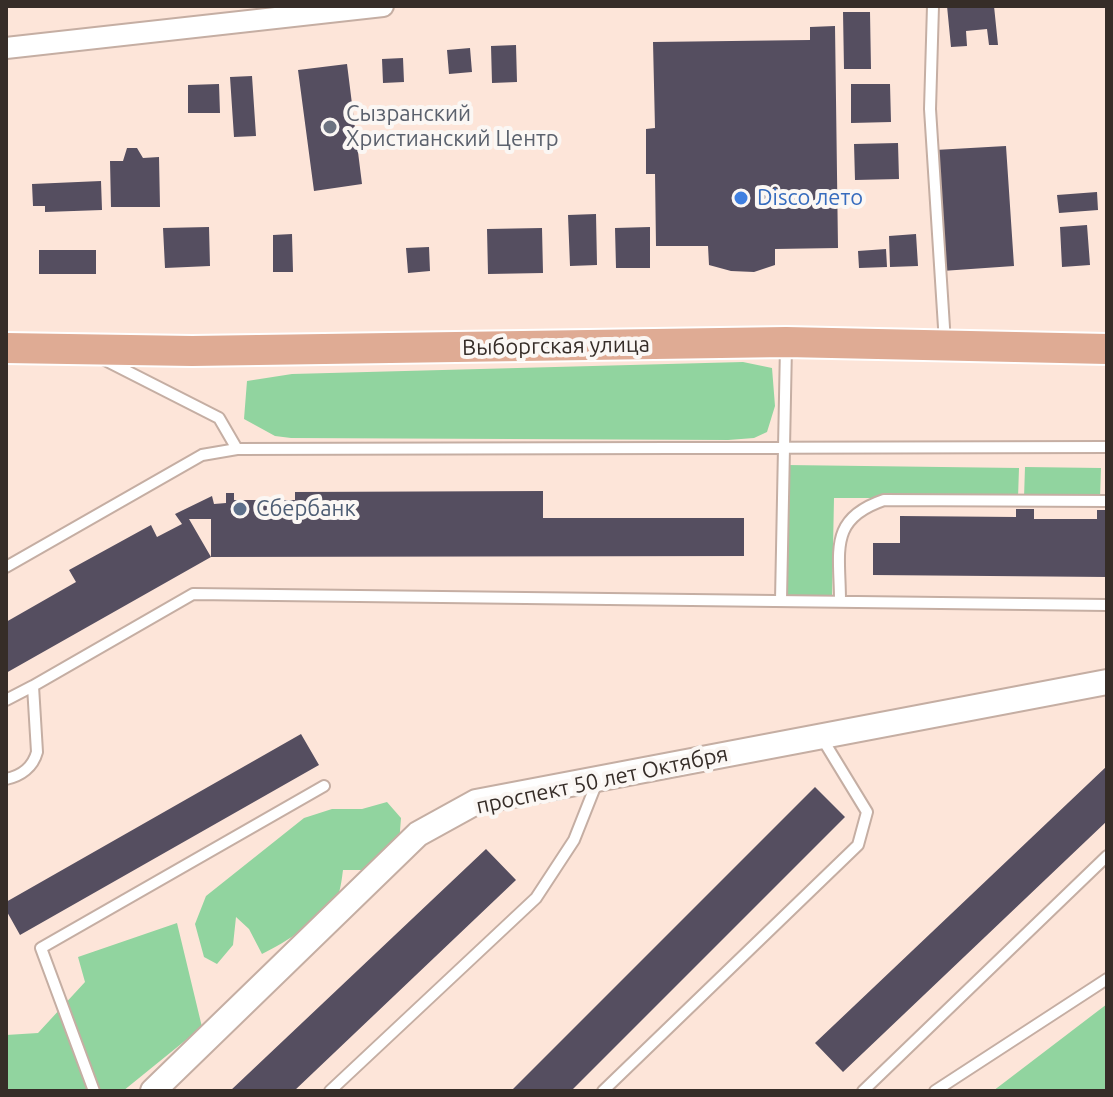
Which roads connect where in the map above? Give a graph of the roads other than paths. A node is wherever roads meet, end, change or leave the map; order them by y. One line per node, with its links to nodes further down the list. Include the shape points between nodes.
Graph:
1 (383, 6): 3 (street)
2 (933, 6): 5 (lane, via 930,109)
3 (6, 48)
4 (786, 342): 5 (main road, Выборгская улица); 7 (main road, Выборгская улица); 10 (lane)
5 (945, 345): 8 (main road, Выборгская улица)
6 (6, 348): 7 (main road, Выборгская улица)
7 (80, 348): 11 (lane, via 219,418)
8 (1107, 349)
9 (1107, 447): 10 (lane)
10 (783, 448): 11 (lane); 14 (lane)
11 (237, 449): 13 (lane, via 202,455)
12 (1107, 501): 15 (lane, via 884,500 867,506 844,525)
13 (6, 567)
14 (781, 600): 15 (lane); 18 (lane, via 193,594)
15 (840, 601): 16 (lane)
16 (1107, 605)
17 (1107, 682): 20 (street, проспект 50 лет Октября)
18 (33, 686): 19 (lane); 22 (lane, via 35,759)
19 (6, 700)
20 (820, 735): 21 (street, проспект 50 лет Октября); 29 (lane, via 867,812 858,845)
21 (598, 778): 27 (street, проспект 50 лет Октября, via 476,802 418,834); 28 (lane, via 574,840 536,898)
22 (6, 779)
23 (324, 786): 26 (lane, via 41,948)
24 (1107, 856): 30 (lane)
25 (1107, 979): 31 (lane)
26 (94, 1091)
27 (153, 1091)
28 (330, 1091)
29 (603, 1091)
30 (863, 1091)
31 (935, 1091)

